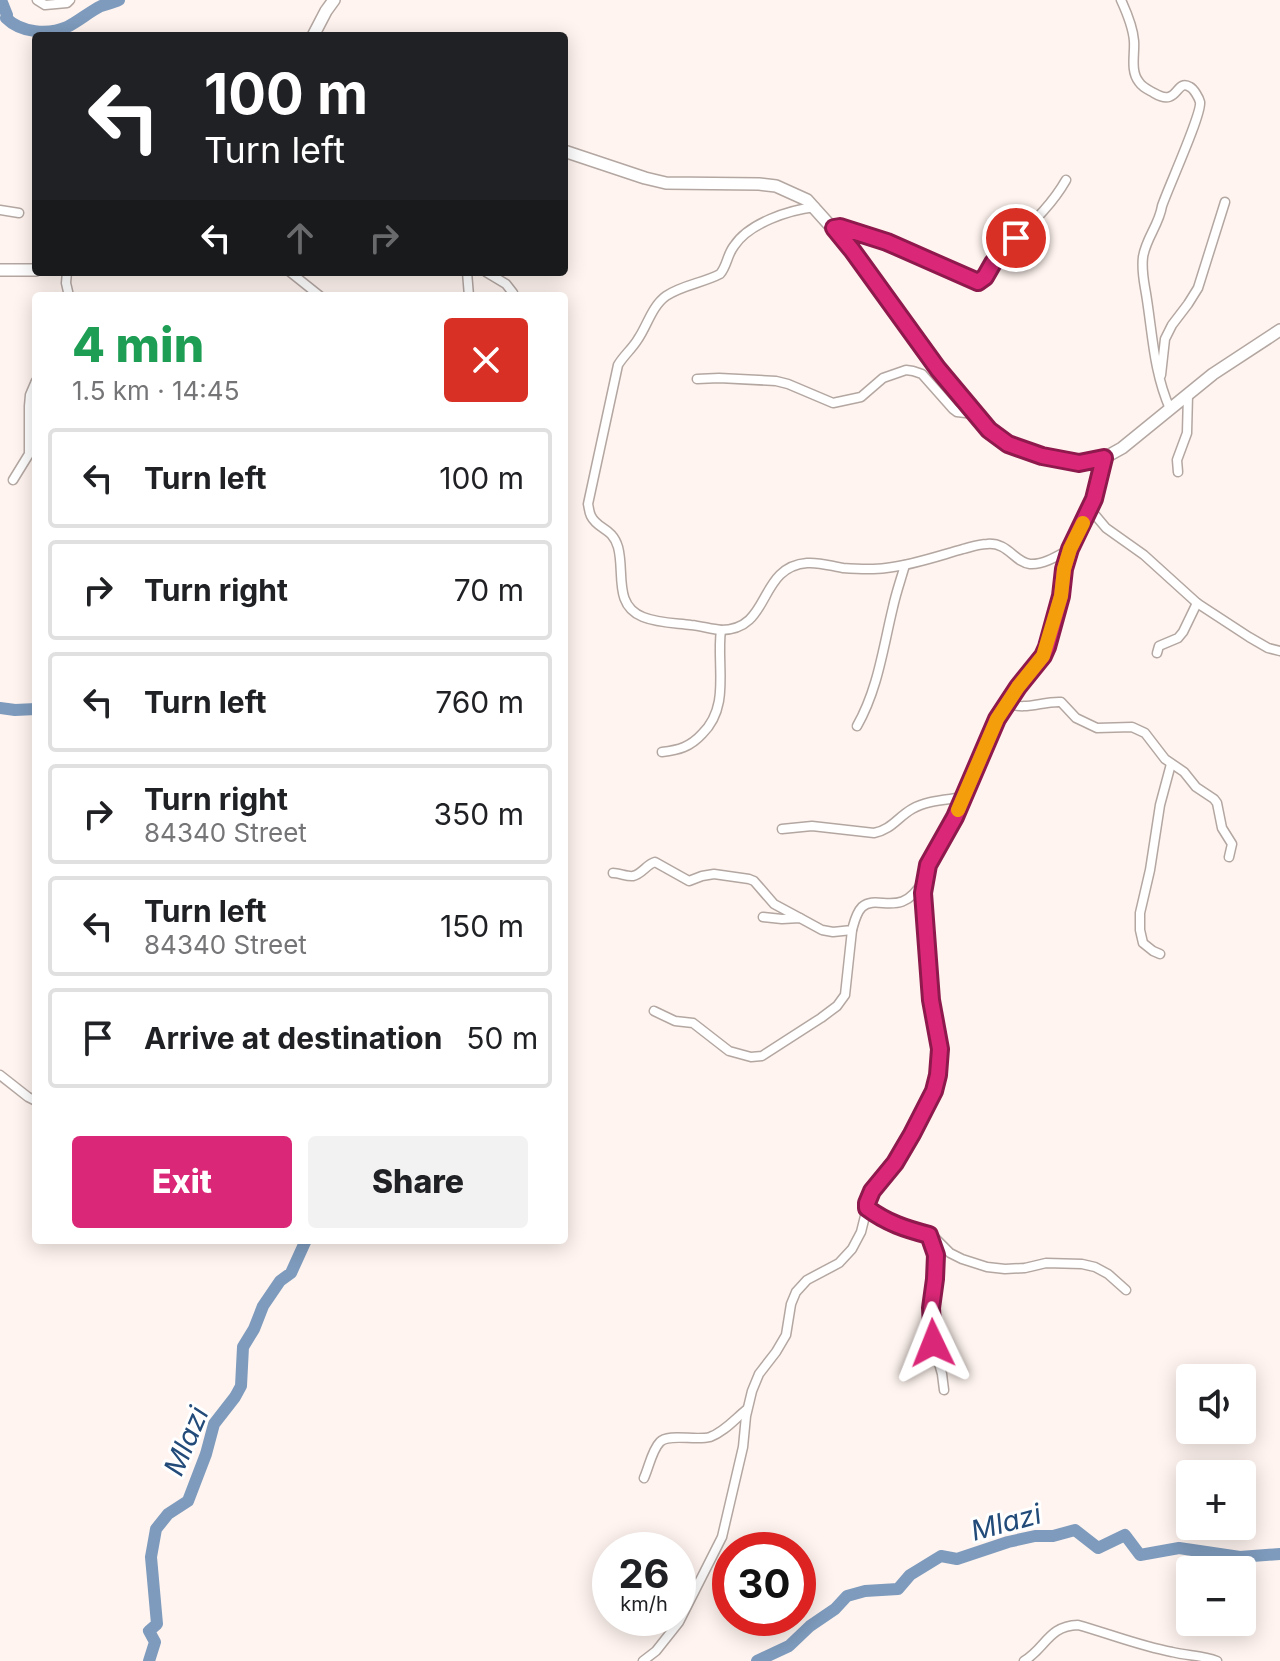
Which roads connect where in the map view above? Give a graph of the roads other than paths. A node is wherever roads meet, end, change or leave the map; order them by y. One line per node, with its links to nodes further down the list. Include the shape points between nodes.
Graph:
1 (37, 0): 2 (street, via 45,5)
2 (70, 0)
3 (1121, 0): 21 (street, via 1134,40 1137,80 1165,98 1188,86 1200,102 1143,256)
4 (331, 4): 5 (street)
5 (315, 32)
6 (568, 152): 9 (street, via 666,183 776,186)
7 (1066, 180): 12 (street, via 978,282 887,242)
8 (1225, 202): 21 (street, via 1198,288 1165,339)
9 (815, 207): 12 (street); 33 (street, via 759,225 737,241 724,271 657,304 618,365 604,427 588,504 591,516 617,544 626,605 644,618)
10 (0, 210): 11 (street)
11 (19, 213)
12 (834, 228): 25 (street)
13 (32, 270): 14 (street)
14 (1, 273)
15 (295, 276): 17 (street)
16 (493, 276): 18 (street)
17 (315, 292)
18 (512, 292)
19 (1280, 330): 23 (street)
20 (697, 379): 25 (street, via 776,381 833,403 861,397 883,378 906,370 922,374 957,412)
21 (1161, 387): 24 (street)
22 (32, 390): 28 (street, via 29,454)
23 (1188, 394): 24 (street); 27 (street)
24 (1170, 409): 26 (street)
25 (974, 414): 26 (street, via 1008,444 1042,456 1079,463)
26 (1104, 458): 29 (street)
27 (1178, 472)
28 (13, 480)
29 (1090, 509): 30 (street); 32 (street)
30 (1070, 549): 31 (street, via 1030,564 1007,548 987,544); 36 (street, via 1047,647)
31 (905, 565): 33 (street, via 794,565 774,579 755,615); 37 (street, via 878,676)
32 (1197, 603): 34 (street); 35 (street, via 1183,632 1159,646)
33 (721, 630): 38 (street, via 717,715 690,745)
34 (1280, 651)
35 (1157, 653)
36 (1007, 703): 39 (street, via 1023,707 1061,702 1076,718 1097,728 1138,729); 40 (street)
37 (857, 726)
38 (662, 752)
39 (1171, 764): 42 (street, via 1217,803 1232,844); 48 (street, via 1140,913 1143,943)
40 (964, 797): 41 (street, via 914,807 880,832); 44 (street)
41 (782, 829)
42 (1229, 857)
43 (613, 873): 46 (street, via 633,876 655,862 689,881 709,874 743,877)
44 (925, 877): 47 (street, via 908,899 863,906); 52 (street, via 938,1075 912,1134 872,1191)
45 (763, 917): 46 (street)
46 (800, 918): 47 (street, via 822,930)
47 (852, 930): 49 (street, via 845,995 821,1018 762,1056 729,1051 693,1023)
48 (1160, 954)
49 (654, 1011)
50 (0, 1075): 51 (street)
51 (32, 1099)
52 (867, 1208): 53 (street, via 892,1224); 56 (street, via 861,1232 845,1258 812,1276 796,1292 786,1335 755,1381)
53 (929, 1235): 54 (street, via 954,1256 987,1267 1082,1264 1108,1274); 55 (street, via 936,1255 931,1335)
54 (1126, 1290)
55 (944, 1390)
56 (747, 1409): 57 (street, via 708,1438 663,1439); 58 (street, via 722,1537 675,1629)
57 (644, 1478)
58 (643, 1661)
59 (1024, 1661): 60 (street, via 1053,1632 1078,1625)
60 (1217, 1661)

